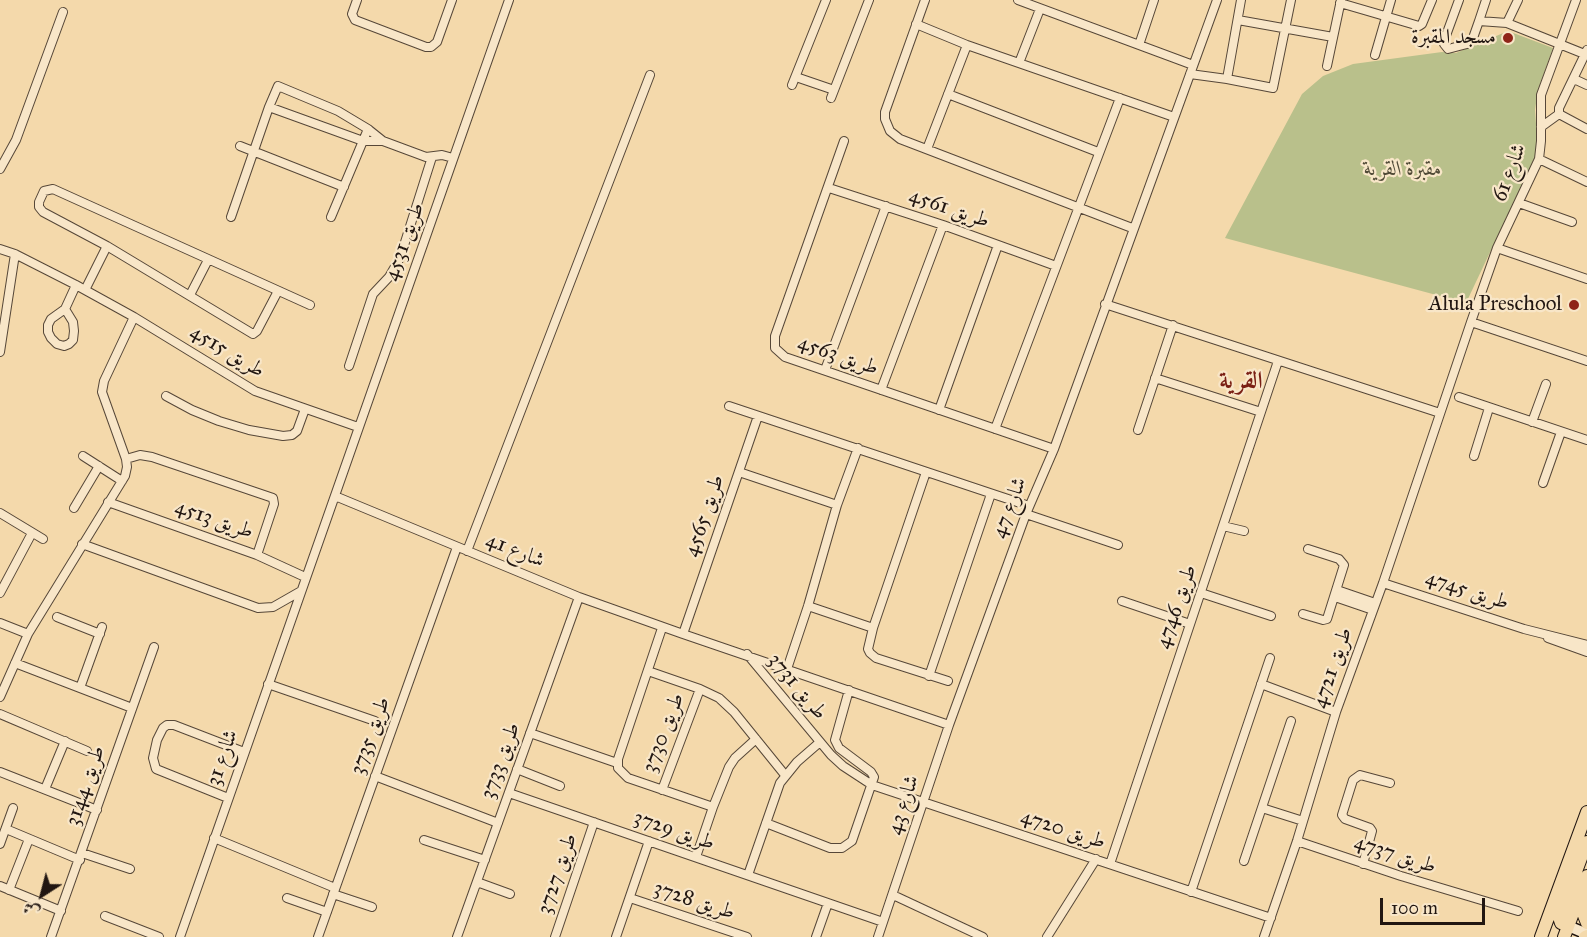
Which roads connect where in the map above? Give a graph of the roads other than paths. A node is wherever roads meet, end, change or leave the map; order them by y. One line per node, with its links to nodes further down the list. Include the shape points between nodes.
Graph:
1 (357, 0): 2 (street, via 352,14 355,20 426,47 437,42)
2 (452, 0)
3 (509, 0): 59 (street, طريق 4531)
4 (826, 0): 38 (street)
5 (869, 0): 38 (street, via 832,94)
6 (925, 0): 25 (street)
7 (1017, 0): 19 (street)
8 (1154, 0): 30 (street)
9 (1217, 0): 34 (street, شارع 47)
10 (1242, 0): 22 (street)
11 (1291, 0): 26 (street)
12 (1391, 0): 21 (street)
13 (1432, 0): 21 (street, via 1421,26)
14 (1459, 0): 23 (street, via 1444,41 1446,47 1452,50 1467,44)
15 (1486, 0): 23 (street)
16 (1518, 0): 24 (street)
17 (1576, 0): 28 (street, شارع 61)
18 (1341, 2): 21 (street); 27 (street)
19 (1040, 9): 30 (street); 33 (street)
20 (63, 12): 61 (street, via 16,140)
21 (1386, 17): 32 (street)
22 (1238, 20): 26 (street); 39 (street)
23 (1479, 21): 24 (street)
24 (1507, 23): 28 (street)
25 (916, 24): 29 (street); 55 (street, via 885,119 894,135)
26 (1285, 28): 27 (street); 39 (street, via 1273,88)
27 (1333, 36): 35 (street)
28 (1559, 44): 31 (street); 48 (street, شارع 61, via 1541,95)
29 (967, 45): 33 (street); 43 (street)
30 (1139, 45): 34 (street)
31 (1586, 53): 40 (street)
32 (1375, 55)
33 (1019, 63): 44 (street)
34 (1193, 65): 36 (street, شارع 47)
35 (1327, 66)
36 (1190, 74): 39 (street); 47 (street, شارع 47)
37 (650, 75): 139 (street)
38 (796, 76): 41 (street)
39 (1227, 79)
40 (1574, 79): 42 (street); 46 (street)
41 (792, 85)
42 (1587, 85)
43 (948, 94): 55 (street); 57 (street)
44 (1120, 98): 47 (street); 57 (street)
45 (269, 107): 49 (street, via 280,86); 51 (street); 56 (street)
46 (1559, 114): 48 (street); 50 (street)
47 (1174, 117): 72 (street, شارع 47)
48 (1541, 127): 60 (street, شارع 61)
49 (369, 129): 51 (street); 52 (street)
50 (1587, 129)
51 (363, 141): 52 (street); 63 (street)
52 (383, 141): 58 (street)
53 (844, 141): 64 (street)
54 (240, 146): 56 (street)
55 (927, 149): 67 (street)
56 (254, 152): 63 (street); 68 (street)
57 (1098, 152): 67 (street)
58 (432, 157): 59 (street); 94 (street, via 400,258 373,294)
59 (453, 158): 109 (street, طريق 4531)
60 (1539, 159): 62 (street); 65 (street, شارع 61)
61 (0, 169)
62 (1586, 180)
63 (344, 187): 69 (street)
64 (829, 188): 66 (street, طريق 4561); 95 (street, طريق 4563, via 774,342 785,357)
65 (1519, 203): 70 (street); 75 (street, شارع 61)
66 (886, 206): 71 (street, طريق 4561); 95 (street)
67 (1077, 206): 72 (street); 79 (street)
68 (231, 217)
69 (332, 217)
70 (1572, 222)
71 (943, 225): 73 (street, طريق 4561); 98 (street)
72 (1132, 228): 85 (street, شارع 47)
73 (998, 245): 79 (street, طريق 4561); 104 (street)
74 (107, 246): 78 (street, via 43,212 39,202 44,191 53,189); 82 (street); 84 (street)
75 (1497, 248): 80 (street); 89 (street, شارع 61)
76 (0, 249): 77 (street, طريق 4515)
77 (15, 254): 81 (street, طريق 4515); 91 (street)
78 (208, 260): 83 (street); 84 (street)
79 (1056, 266): 110 (street)
80 (1587, 279)
81 (76, 285): 82 (street, طريق 4515); 87 (street)
82 (85, 290): 88 (street, طريق 4515)
83 (278, 291): 84 (street, via 253,334); 86 (street)
84 (190, 295)
85 (1105, 304): 90 (street); 115 (street, شارع 47)
86 (310, 305)
87 (65, 309): 87 (street, via 51,319 48,332 57,344 64,346 73,340 74,331)
88 (134, 317): 103 (street, طريق 4515, via 248,388); 118 (street, via 102,392)
89 (1471, 322): 93 (street); 106 (street, شارع 61)
90 (1173, 325): 92 (street); 96 (street)
91 (0, 352)
92 (1278, 361): 105 (street, طريق 4746); 106 (street)
93 (1587, 361)
94 (349, 366)
95 (825, 370): 98 (street, طريق 4563)
96 (1155, 378): 105 (street); 111 (street)
97 (1546, 384): 108 (street)
98 (881, 390): 104 (street, طريق 4563)
99 (166, 396): 103 (street, via 219,421 283,436 297,431)
100 (1459, 398): 102 (street)
101 (729, 406): 107 (street)
102 (1489, 408): 108 (street); 117 (street)
103 (305, 409): 109 (street, طريق 4515)
104 (939, 410): 110 (street, طريق 4563)
105 (1262, 412): 131 (street, طريق 4746)
106 (1440, 413): 142 (street, طريق 4721)
107 (758, 416): 114 (street); 120 (street, طريق 4565)
108 (1532, 422): 112 (street)
109 (358, 427): 125 (street, طريق 4531)
110 (995, 429): 115 (street, طريق 4563)
111 (1138, 430)
112 (1561, 432): 113 (street); 123 (street)
113 (1587, 440)
114 (858, 448): 121 (street); 127 (street)
115 (1054, 448): 129 (street, شارع 47)
116 (83, 456): 119 (street)
117 (1474, 456)
118 (126, 459): 122 (street, via 127,472); 140 (street, via 152,457 273,498)
119 (99, 466): 122 (street); 128 (street)
120 (739, 472): 127 (street); 158 (street, طريق 4565)
121 (926, 472): 124 (street); 157 (street)
122 (122, 481): 126 (street)
123 (1543, 483)
124 (991, 494): 129 (street); 169 (street)
125 (335, 496): 137 (street, شارع 41); 141 (street, شارع 31)
126 (108, 502): 135 (street); 140 (street, طريق 4513)
127 (837, 505): 149 (street)
128 (74, 508)
129 (1027, 510): 136 (street); 183 (street, شارع 47)
130 (0, 513): 133 (street)
131 (1223, 526): 132 (street); 145 (street, طريق 4746)
132 (1244, 531)
133 (32, 532): 134 (street); 144 (street)
134 (42, 540)
135 (82, 544): 143 (street, via 258,608 273,607); 160 (street)
136 (1118, 545)
137 (458, 547): 139 (street, شارع 41); 194 (street, طريق 3735)
138 (1308, 549): 146 (street, via 1344,562)
139 (467, 551): 147 (street, شارع 41)
140 (257, 555): 141 (street, طريق 4513)
141 (305, 577): 143 (street, شارع 31)
142 (1383, 583): 150 (street, طريق 4721); 159 (street, طريق 4745)
143 (301, 591): 171 (street, شارع 31)
144 (0, 593)
145 (1201, 593): 152 (street); 155 (street, طريق 4746)
146 (1336, 593): 150 (street); 151 (street, via 1325,620)
147 (579, 597): 156 (street, شارع 41); 184 (street, طريق 3733)
148 (1122, 601): 155 (street)
149 (808, 606): 157 (street); 167 (street)
150 (1374, 607): 179 (street, طريق 4721)
151 (1303, 614)
152 (1271, 616)
153 (57, 617): 174 (street, via 101,631)
154 (0, 623): 160 (street)
155 (1190, 624): 225 (street, طريق 4746)
156 (662, 628): 158 (street, شارع 41); 168 (street, طريق 3730)
157 (873, 628): 169 (street, via 868,644 870,654)
158 (684, 631): 164 (street, شارع 41)
159 (1539, 633): 161 (street, طريق 4745); 163 (street, طريق 4745)
160 (28, 634): 166 (street)
161 (1587, 645)
162 (154, 647): 178 (street, طريق 3144)
163 (1587, 652)
164 (747, 654): 167 (street, شارع 41); 187 (street, طريق 3731)
165 (1270, 658): 172 (street)
166 (15, 663): 173 (street); 174 (street)
167 (787, 669): 176 (street, شارع 41)
168 (648, 671): 175 (street, طريق 3730); 190 (street, طريق 3730)
169 (929, 676): 170 (street)
170 (948, 681)
171 (268, 684): 181 (street); 189 (street, شارع 31)
172 (1261, 684): 179 (street); 234 (street)
173 (2, 685): 177 (street)
174 (80, 688): 178 (street)
175 (700, 689): 185 (street, طريق 3730, via 727,705); 199 (street, طريق 3730)
176 (849, 690): 183 (street, شارع 41); 196 (street, via 835,740 843,751 872,772)
177 (0, 697)
178 (132, 708): 206 (street, طريق 3144)
179 (1336, 712): 208 (street, طريق 4721)
180 (0, 714): 186 (street)
181 (375, 721)
182 (1291, 721): 205 (street)
183 (949, 725): 202 (street, شارع 43)
184 (530, 733): 190 (street); 191 (street, طريق 3733)
185 (756, 739): 193 (street, طريق 3730); 203 (street, via 729,767)
186 (65, 741): 188 (street); 198 (street)
187 (820, 742): 193 (street, طريق 3731); 196 (street, طريق 3731, via 843,766)
188 (87, 751)
189 (244, 752): 201 (street, شارع 31); 201 (street, via 174,725 163,728 157,740 153,758 156,769)
190 (617, 763): 199 (street, طريق 3730, via 624,775)
191 (517, 769): 197 (street); 200 (street, طريق 3733)
192 (0, 772): 198 (street)
193 (785, 775): 211 (street, طريق 3731)
194 (375, 776): 210 (street); 233 (street, طريق 3735)
195 (1390, 783): 226 (street, via 1360,775 1353,780 1342,816 1372,831)
196 (872, 785): 202 (street, طريق 3731); 211 (street, via 852,841 842,848 830,848)
197 (560, 786)
198 (45, 789): 206 (street)
199 (662, 789): 203 (street, طريق 3730)
200 (509, 793): 209 (street, طريق 3729); 210 (street, طريق 3733)
201 (228, 798): 213 (street, شارع 31)
202 (923, 803): 222 (street, طريق 4720); 236 (street, شارع 43)
203 (713, 807): 221 (street)
204 (13, 808): 212 (street)
205 (1262, 808): 208 (street); 224 (street)
206 (97, 810): 220 (street, طريق 3144)
207 (1587, 812): 249 (main road)
208 (1303, 821): 217 (street, طريق 4721)
209 (594, 822): 216 (street, طريق 3729); 256 (street, طريق 3727)
210 (498, 823): 223 (street, طريق 3733)
211 (766, 823): 228 (street, طريق 3731)
212 (6, 830): 214 (street); 219 (street)
213 (214, 838): 233 (street); 253 (street, شارع 31)
214 (29, 839): 220 (street); 232 (street)
215 (424, 840): 223 (street)
216 (649, 841): 221 (street, طريق 3729); 238 (street, طريق 3728)
217 (1297, 841): 226 (street, طريق 4737); 245 (street, طريق 4721)
218 (1587, 842): 247 (main road)
219 (0, 844)
220 (81, 856): 227 (street); 241 (street, طريق 3144)
221 (696, 858): 228 (street, طريق 3729)
222 (1096, 859): 225 (street, طريق 4720); 262 (street)
223 (485, 860): 230 (street, طريق 3733)
224 (1244, 861)
225 (1110, 864): 234 (street, طريق 4720)
226 (1363, 864): 242 (street, طريق 4737)
227 (130, 869)
228 (748, 875): 239 (street, طريق 3729)
229 (1585, 881): 247 (main road); 248 (main road, via 1583,913)
230 (477, 882): 235 (street); 255 (street, طريق 3733)
231 (0, 886): 232 (street)
232 (9, 890): 241 (street)
233 (334, 891): 240 (street); 243 (street, طريق 3735)
234 (1191, 892): 245 (street, طريق 4720)
235 (510, 894)
236 (893, 895): 246 (street, شارع 43); 261 (street)
237 (287, 898): 243 (street)
238 (630, 898): 257 (street, طريق 3728); 258 (street, طريق 3728)
239 (828, 903): 246 (street, طريق 3729); 259 (street)
240 (372, 907)
241 (61, 911): 251 (street, طريق 3144)
242 (1518, 911)
243 (327, 912): 254 (street, طريق 3735)
244 (105, 916): 252 (street)
245 (1271, 918): 263 (street, طريق 4721)
246 (883, 922): 260 (street, شارع 43)
247 (1565, 925): 248 (street); 249 (street, via 1551,920); 250 (street)
248 (1587, 925)
249 (1542, 934)
250 (1586, 936)
251 (51, 937)
252 (159, 937)
253 (180, 937)
254 (318, 937)
255 (457, 937)
256 (555, 937)
257 (616, 937)
258 (747, 937)
259 (816, 937)
260 (878, 937)
261 (983, 937)
262 (1047, 937)
263 (1264, 937)

